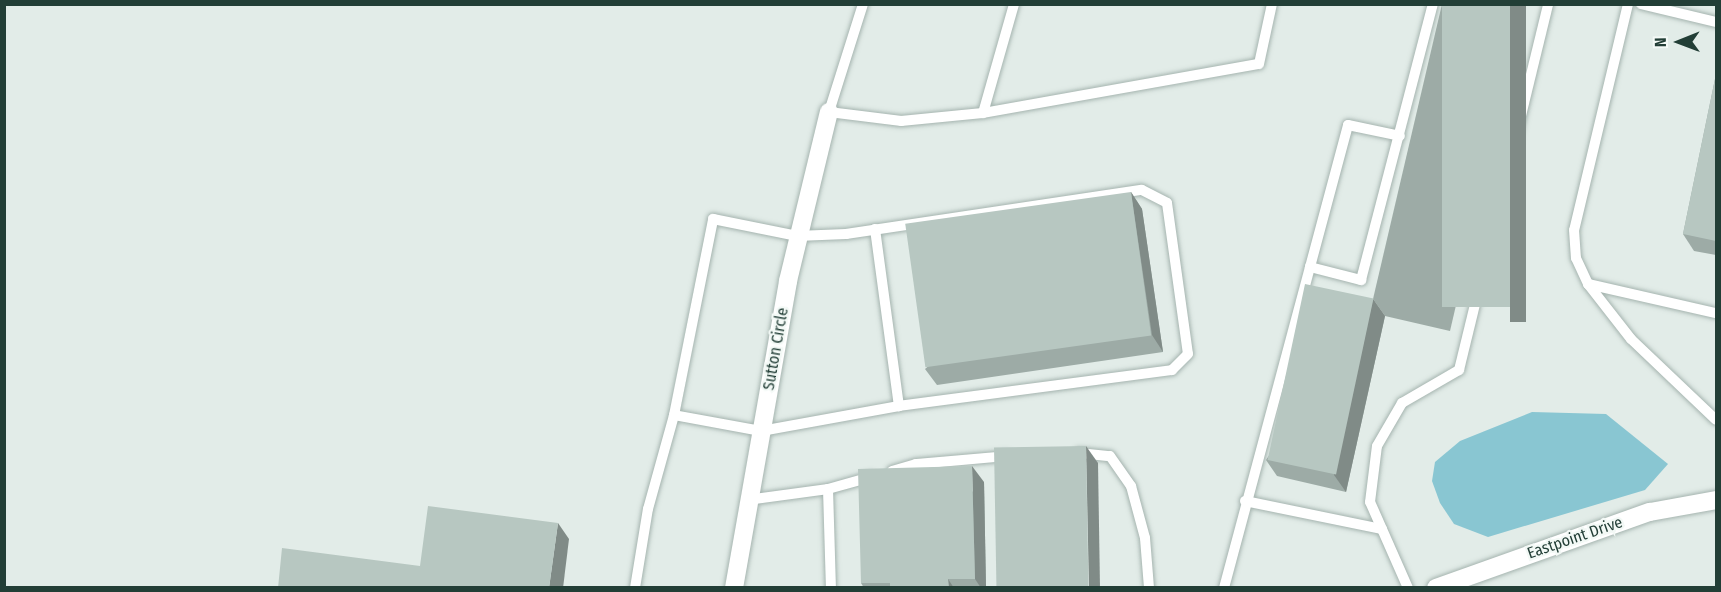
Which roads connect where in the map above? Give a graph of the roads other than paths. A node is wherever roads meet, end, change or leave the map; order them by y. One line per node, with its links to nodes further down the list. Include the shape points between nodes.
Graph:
1 (863, 4): 9 (lane)
2 (1014, 4): 10 (lane)
3 (1272, 4): 10 (lane, via 1259,64)
4 (1433, 4): 11 (lane)
5 (1548, 4): 27 (lane, via 1459,370 1402,403 1377,446 1370,502)
6 (1628, 4): 15 (lane, via 1574,230 1576,258)
7 (1641, 4): 8 (lane)
8 (1716, 22)
9 (829, 112): 10 (lane, via 901,121); 13 (street, Sutton Circle)
10 (983, 113)
11 (1400, 136): 14 (lane, via 1348,125); 14 (lane, via 1360,280)
12 (875, 229): 13 (lane); 17 (lane); 17 (lane, via 1142,190 1167,202 1188,354 1172,370)
13 (797, 236): 18 (lane, via 713,219); 20 (street, Sutton Circle)
14 (1310, 267): 26 (lane)
15 (1588, 285): 16 (lane); 19 (lane, via 1631,339)
16 (1716, 313)
17 (899, 406): 20 (lane)
18 (674, 415): 20 (lane); 28 (lane, via 648,509)
19 (1716, 420)
20 (761, 431): 24 (street, Sutton Circle)
21 (1067, 452): 31 (lane, via 1110,456 1131,486 1145,538)
22 (1021, 454): 23 (lane, via 916,464)
23 (828, 489): 24 (lane); 30 (lane)
24 (747, 500): 29 (street, Sutton Circle)
25 (1716, 500): 34 (street, Eastpoint Drive, via 1650,512)
26 (1245, 501): 27 (lane); 32 (lane)
27 (1382, 529): 33 (lane)
28 (635, 588)
29 (734, 588)
30 (831, 588)
31 (1149, 588)
32 (1224, 588)
33 (1408, 588)
34 (1436, 588)

